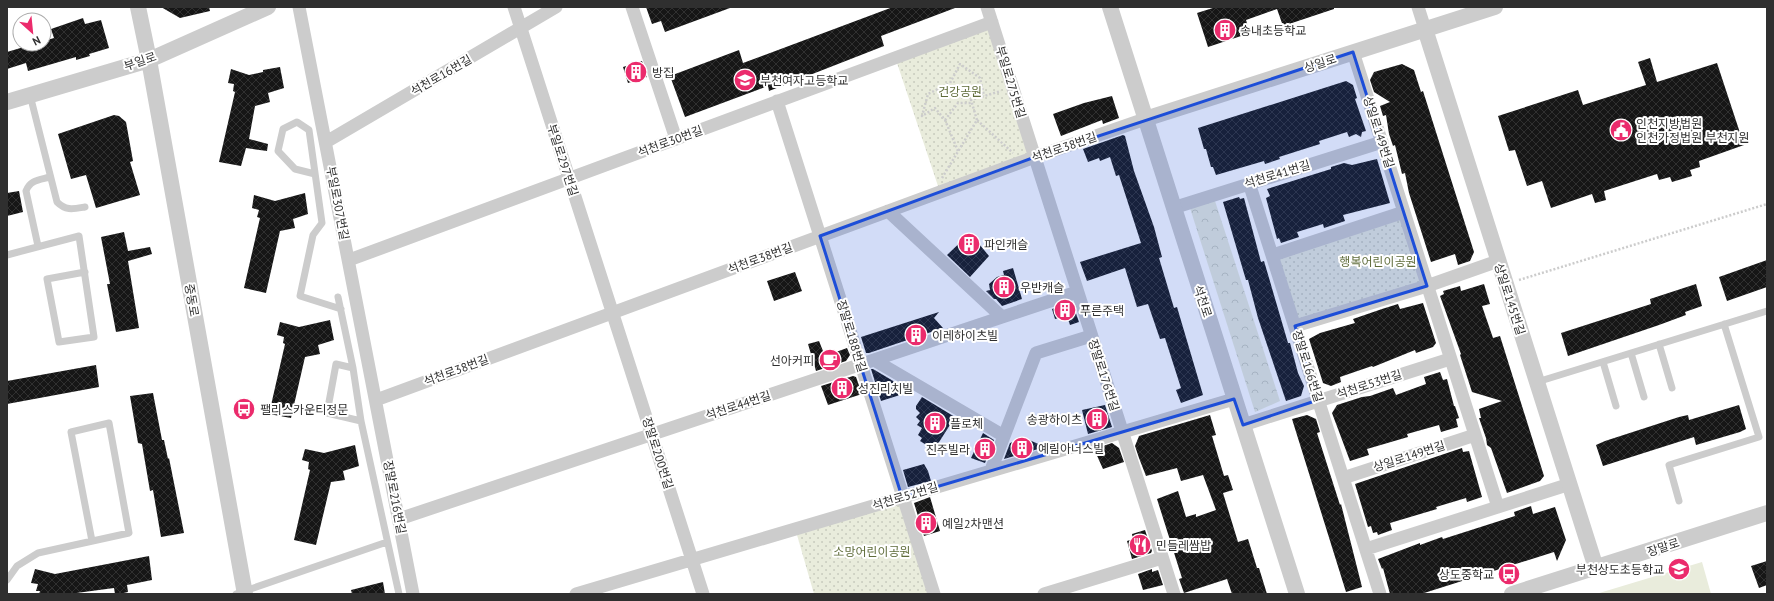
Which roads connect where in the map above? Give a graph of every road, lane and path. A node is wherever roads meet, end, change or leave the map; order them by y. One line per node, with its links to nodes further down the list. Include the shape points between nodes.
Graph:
1 (138, 7): 15 (street, 중동로)
2 (268, 7): 15 (street, 부일로)
3 (299, 7): 26 (street, 부일로307번길)
4 (514, 7): 12 (street, 부일로297번길)
5 (556, 7): 12 (street, 석천로16번길)
6 (632, 7): 25 (street)
7 (987, 7): 11 (street, 부일로275번길)
8 (1110, 7): 22 (street, 석천로)
9 (1418, 7): 13 (street)
10 (1495, 7): 13 (street, 상일로)
11 (992, 22): 16 (street, 부일로275번길); 19 (street, 석천로30번길)
12 (521, 28): 26 (street, 석천로16번길); 32 (street, 부일로297번길)
13 (1425, 29): 14 (street, 상일로); 45 (street, 상일로145번길)
14 (1353, 52): 22 (street, 상일로); 27 (street, 상일로149번길)
15 (149, 60): 17 (street, 부일로); 93 (street, 중동로)
16 (1012, 88): 18 (path); 29 (street, 부일로275번길)
17 (30, 95): 20 (street, 부일로); 31 (lane)
18 (984, 96): 21 (path, via 971,100); 23 (path, via 980,78 960,64 950,83 928,94 922,116 935,108)
19 (777, 101): 25 (street, 석천로30번길); 40 (street, 장말로188번길)
20 (7, 102)
21 (972, 103): 23 (path, via 958,103); 24 (path)
22 (1145, 119): 29 (street, 석천로38번길); 37 (street, 석천로)
23 (945, 120): 28 (path)
24 (977, 120): 28 (path); 29 (path)
25 (676, 139): 32 (street, 석천로30번길)
26 (326, 142): 44 (street, 부일로307번길)
27 (1382, 142): 34 (street, 석천로41번길); 39 (street, 상일로149번길)
28 (958, 152): 33 (path)
29 (1028, 159): 38 (street, 석천로38번길); 49 (street, 장말로176번길)
30 (316, 174): 30 (lane, via 309,130 297,122 283,129 278,151 295,169); 51 (lane, via 322,223 313,235 300,296)
31 (50, 177): 36 (lane, via 56,202 61,207 68,210); 41 (lane, via 34,181 26,192)
32 (569, 179): 44 (street, 석천로30번길); 53 (street, 부일로297번길)
33 (942, 179)
34 (1249, 183): 37 (street, 석천로41번길); 43 (street, 장말로166번길)
35 (1767, 204): 47 (path)
36 (85, 206)
37 (1174, 208): 68 (street, 석천로)
38 (888, 211): 40 (street, 석천로38번길); 54 (street)
39 (1404, 212): 43 (street); 48 (street, 상일로149번길)
40 (820, 236): 53 (street, 석천로38번길); 63 (street, 장말로188번길)
41 (38, 246): 42 (lane); 46 (lane, via 79,236)
42 (7, 255)
43 (1272, 255): 56 (street, 장말로166번길)
44 (349, 260): 69 (street, 부일로307번길)
45 (1498, 261): 47 (street, 상일로145번길); 48 (street)
46 (85, 272): 46 (lane, via 94,337 59,342 47,279)
47 (1505, 284): 65 (street, 상일로145번길)
48 (1427, 286): 56 (street); 60 (street, 상일로149번길)
49 (1077, 292): 54 (street, 석천로44번길); 57 (street, 장말로176번길)
50 (338, 297): 51 (lane)
51 (341, 309): 64 (lane)
52 (1767, 311): 55 (lane)
53 (612, 312): 69 (street, 석천로38번길); 75 (street, 장말로200번길)
54 (1002, 317): 61 (street, 석천로44번길)
55 (1724, 324): 58 (lane); 82 (lane, via 1758,437 1669,465)
56 (1295, 326): 70 (street, 장말로166번길)
57 (1091, 336): 74 (street, 장말로176번길); 77 (street, via 1036,353)
58 (1659, 344): 59 (lane); 66 (lane)
59 (1630, 353): 62 (lane); 67 (lane)
60 (1450, 359): 70 (street, 석천로53번길); 76 (street, 상일로149번길)
61 (874, 360): 63 (street, 석천로44번길); 77 (street)
62 (1603, 362): 65 (lane); 71 (lane)
63 (861, 364): 75 (street, 석천로44번길); 81 (street, 장말로188번길)
64 (353, 368): 72 (lane); 72 (lane, via 336,364 327,413)
65 (1537, 382): 80 (street, 상일로145번길)
66 (1672, 388)
67 (1644, 397)
68 (1234, 399): 73 (street, 석천로); 74 (street, 석천로52번길)
69 (376, 400): 85 (street, 장말로216번길)
70 (1318, 400): 73 (street, 석천로53번길); 79 (street, 장말로166번길)
71 (1616, 406)
72 (361, 421): 87 (lane)
73 (1242, 425): 101 (street, 석천로)
74 (1122, 432): 78 (street, 석천로52번길); 89 (street, 장말로176번길)
75 (652, 434): 85 (street, 석천로44번길); 90 (street, 장말로200번길)
76 (1475, 435): 79 (street, 상일로149번길); 83 (street, 상일로149번길)
77 (1004, 436): 78 (street)
78 (991, 470): 81 (street, 석천로52번길)
79 (1343, 478): 88 (street, 장말로166번길)
80 (1570, 484): 83 (street); 91 (street, 상일로145번길)
81 (902, 497): 90 (street, 석천로52번길); 98 (street, 장말로188번길)
82 (1679, 501)
83 (1498, 507): 88 (street)
84 (1767, 513): 91 (street, 장말로)
85 (399, 519): 95 (street, 장말로216번길)
86 (92, 541): 86 (lane, via 129,533 109,423 71,432); 92 (lane, via 38,553 17,566)
87 (387, 542): 93 (lane); 94 (lane)
88 (1366, 549): 102 (street, 장말로166번길)
89 (1162, 558): 99 (street); 100 (street, 장말로176번길)
90 (692, 559): 96 (street, 석천로52번길); 97 (street, 장말로200번길)
91 (1596, 568): 103 (street, 장말로)
92 (7, 580)
93 (242, 593)
94 (399, 594)
95 (414, 594)
96 (576, 594)
97 (703, 594)
98 (934, 594)
99 (1047, 594)
100 (1174, 594)
101 (1297, 594)
102 (1380, 594)
103 (1512, 594)

